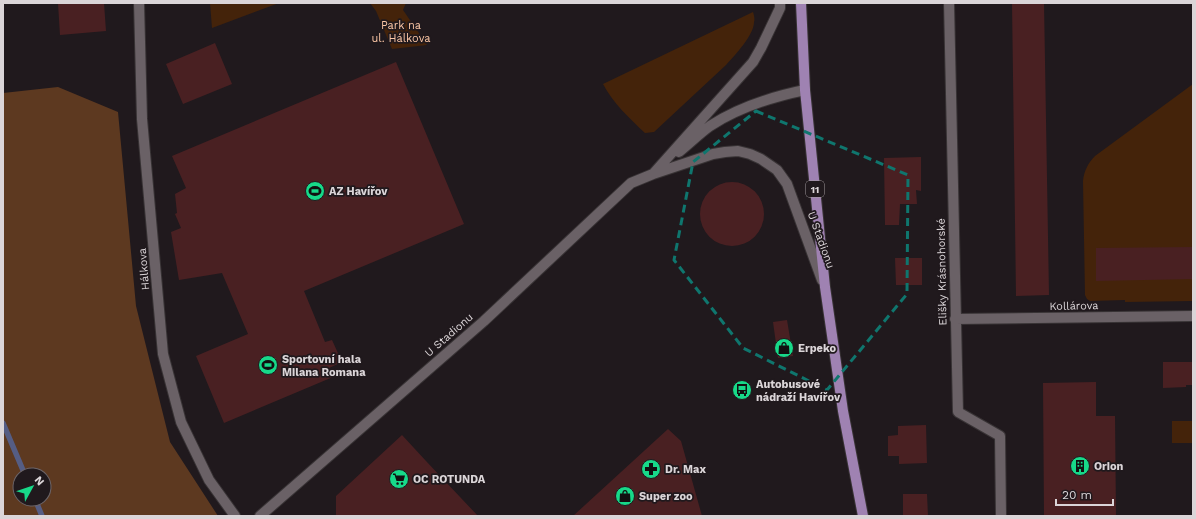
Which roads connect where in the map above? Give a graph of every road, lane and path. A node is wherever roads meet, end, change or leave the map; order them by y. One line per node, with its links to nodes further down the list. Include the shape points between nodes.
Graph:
1 (140, 3): 10 (street, Hálkova, via 142,119 163,354 181,422 209,480)
2 (780, 3): 6 (street, U Stadionu, via 762,48 753,62)
3 (801, 3): 5 (main road, 11)
4 (949, 3): 9 (street, Elišky Krásnohorské)
5 (805, 90): 6 (street, U Stadionu, via 756,102 734,112 710,127); 7 (main road, 11)
6 (653, 174): 7 (street, U Stadionu, via 726,152 738,151 766,162 787,184); 11 (street, U Stadionu, via 631,182 484,321)
7 (825, 287): 12 (main road, 11, via 843,411)
8 (1193, 316): 9 (street, Kollárova)
9 (955, 319): 13 (street, Elišky Krásnohorské, via 958,412 1000,436)
10 (235, 516)
11 (260, 516)
12 (863, 516)
13 (1001, 516)

